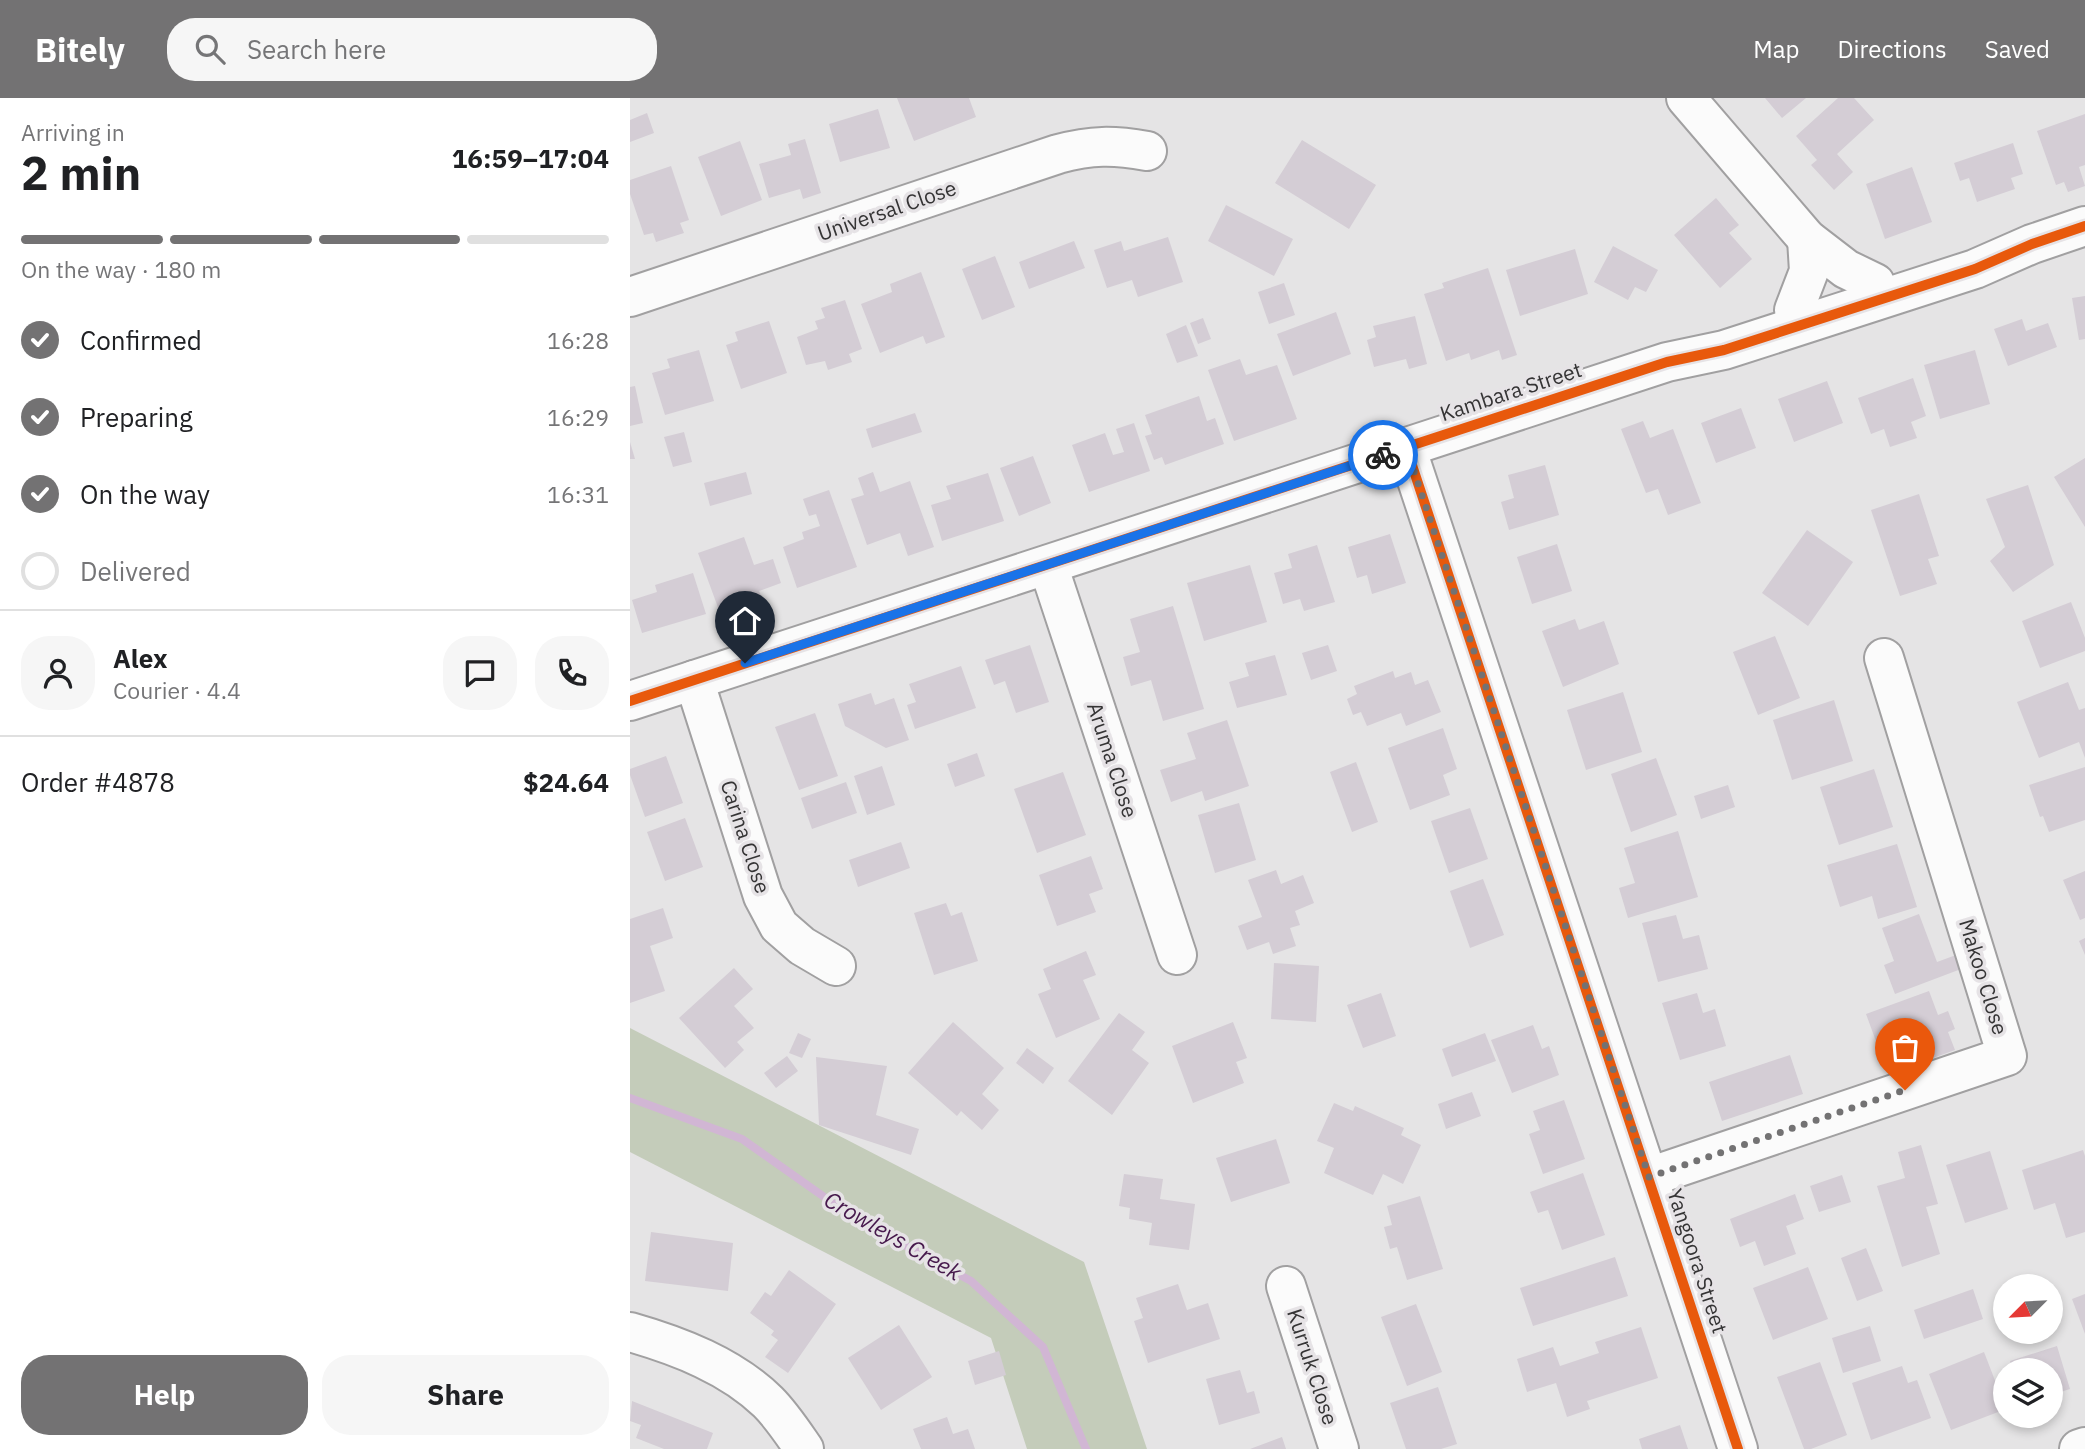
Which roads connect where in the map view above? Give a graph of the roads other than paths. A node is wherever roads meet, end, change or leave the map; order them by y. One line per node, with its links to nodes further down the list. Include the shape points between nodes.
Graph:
1 (1686, 98): 4 (street)
2 (1147, 151): 7 (street, Universal Close, via 1111,145 1058,153)
3 (2085, 226): 5 (street, Kambara Street)
4 (1807, 239): 6 (street, via 1846,269); 8 (street, via 1809,271)
5 (2032, 244): 6 (street, Kambara Street, via 1969,253); 9 (street, Kambara Street, via 1975,270 1724,350)
6 (1875, 283): 8 (street, Kambara Street)
7 (630, 297)
8 (1794, 310): 9 (street, Kambara Street, via 1720,334)
9 (1667, 362): 10 (street, Kambara Street)
10 (1406, 447): 11 (street, Kambara Street); 17 (street, Yangoora Street)
11 (1048, 565): 13 (street, Kambara Street); 15 (street, Aruma Close)
12 (1884, 657): 17 (street, Makoo Close, via 2007,1056)
13 (694, 680): 14 (street, Kambara Street); 16 (street, Carina Close, via 763,896 779,926)
14 (630, 701)
15 (1177, 955)
16 (836, 966)
17 (1649, 1177): 23 (street, Yangoora Street)
18 (1286, 1286): 22 (street, Kurruk Close)
19 (630, 1332): 21 (street, via 715,1364 749,1385 770,1404)
20 (2085, 1447): 24 (street)
21 (804, 1449)
22 (1339, 1449)
23 (1738, 1449)
24 (2079, 1449)

